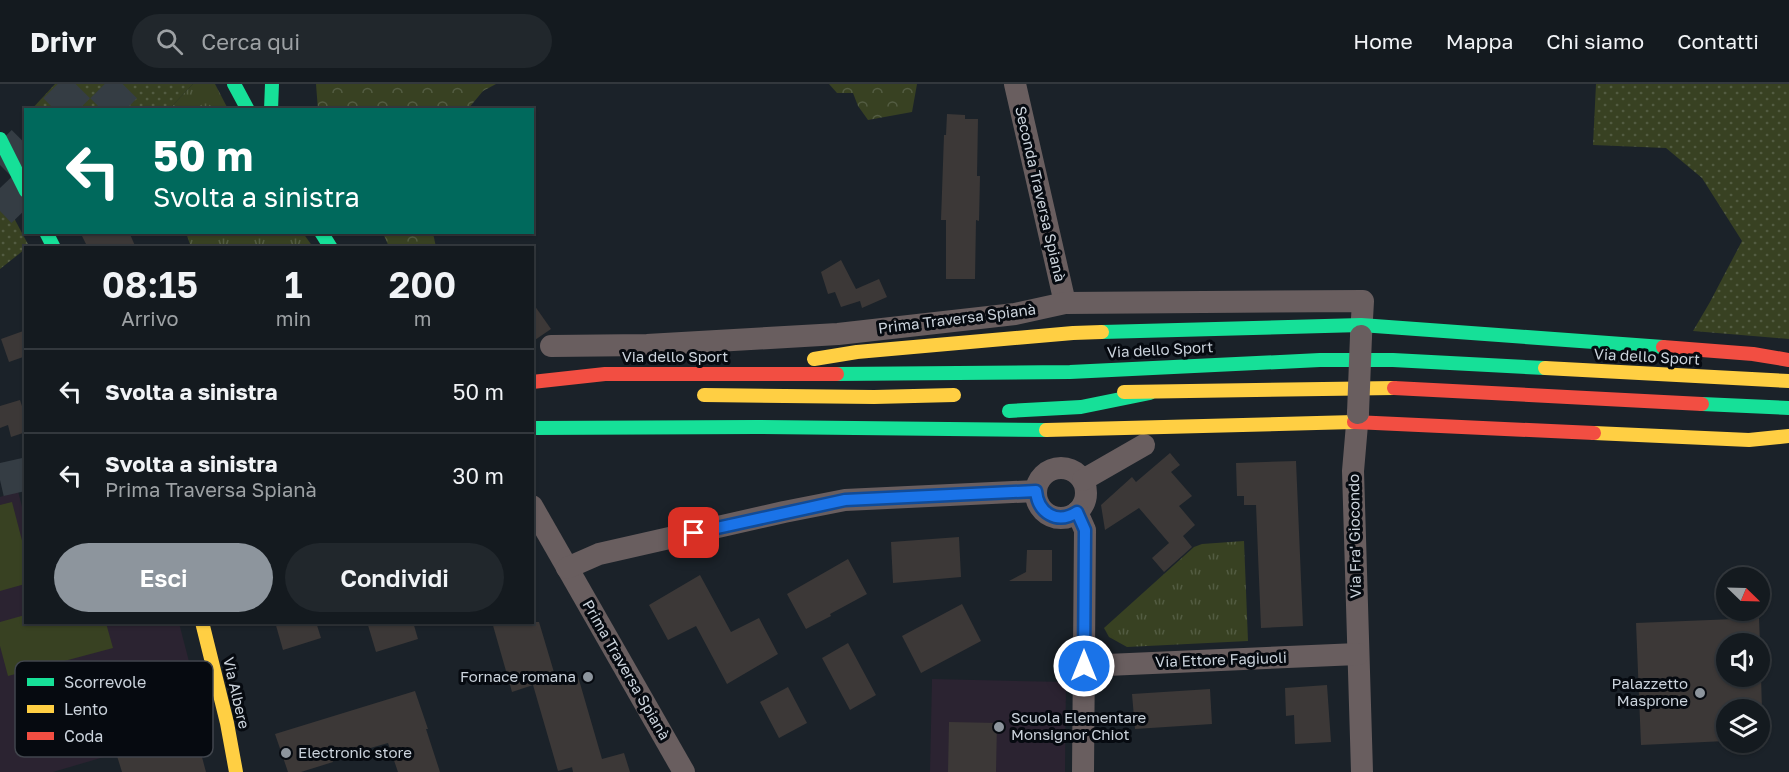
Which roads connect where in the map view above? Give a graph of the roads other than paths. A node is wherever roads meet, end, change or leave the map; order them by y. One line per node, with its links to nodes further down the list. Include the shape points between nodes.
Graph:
1 (234, 84): 4 (main road)
2 (272, 84): 5 (main road)
3 (1015, 84): 9 (street, Seconda Traversa Spianà)
4 (247, 108)
5 (271, 108)
6 (0, 139): 7 (main road)
7 (24, 187)
8 (1363, 301): 9 (street, Prima Traversa Spianà); 10 (street, Via Fra' Giocondo)
9 (1065, 303): 11 (street, Prima Traversa Spianà, via 1014,314 838,334 647,345)
10 (1361, 330): 12 (main road, via 1753,354); 13 (main road, via 1073,333 857,352); 25 (street, Via Fra' Giocondo, bridge)
11 (550, 346)
12 (1789, 360)
13 (736, 374): 14 (main road, Via dello Sport, via 1059,372 1393,360); 15 (main road, Via dello Sport, via 605,374)
14 (1789, 381)
15 (534, 382)
16 (534, 388): 18 (main road)
17 (1095, 391): 19 (main road)
18 (566, 392)
19 (1150, 393): 22 (main road, via 1392,388); 23 (main road, via 1081,407)
20 (967, 394): 21 (main road)
21 (692, 395)
22 (1789, 408)
23 (1000, 412)
24 (942, 415): 26 (main road)
25 (1357, 418): 26 (main road, via 1046,430); 28 (main road, via 1749,440); 36 (street, Via Fra' Giocondo, via 1353,471)
26 (756, 427): 27 (main road)
27 (534, 428)
28 (1789, 436)
29 (1144, 445): 30 (street)
30 (1083, 480): 31 (street, via 1071,470 1056,469 1042,477); 33 (street, via 1085,500)
31 (1036, 491): 33 (street, via 1040,507 1053,517 1070,517); 34 (street, via 845,500 599,554)
32 (534, 510): 34 (street, Prima Traversa Spianà)
33 (1077, 512): 38 (street, via 1085,530)
34 (567, 568): 41 (street, Prima Traversa Spianà)
35 (202, 624): 37 (main road, Via Albere)
36 (1358, 654): 38 (street, Via Ettore Fagiuoli); 43 (street, Via Fra' Giocondo)
37 (211, 661)
38 (1084, 666): 42 (street)
39 (213, 668): 40 (main road, Via Albere)
40 (236, 772)
41 (684, 772)
42 (1083, 772)
43 (1362, 772)

